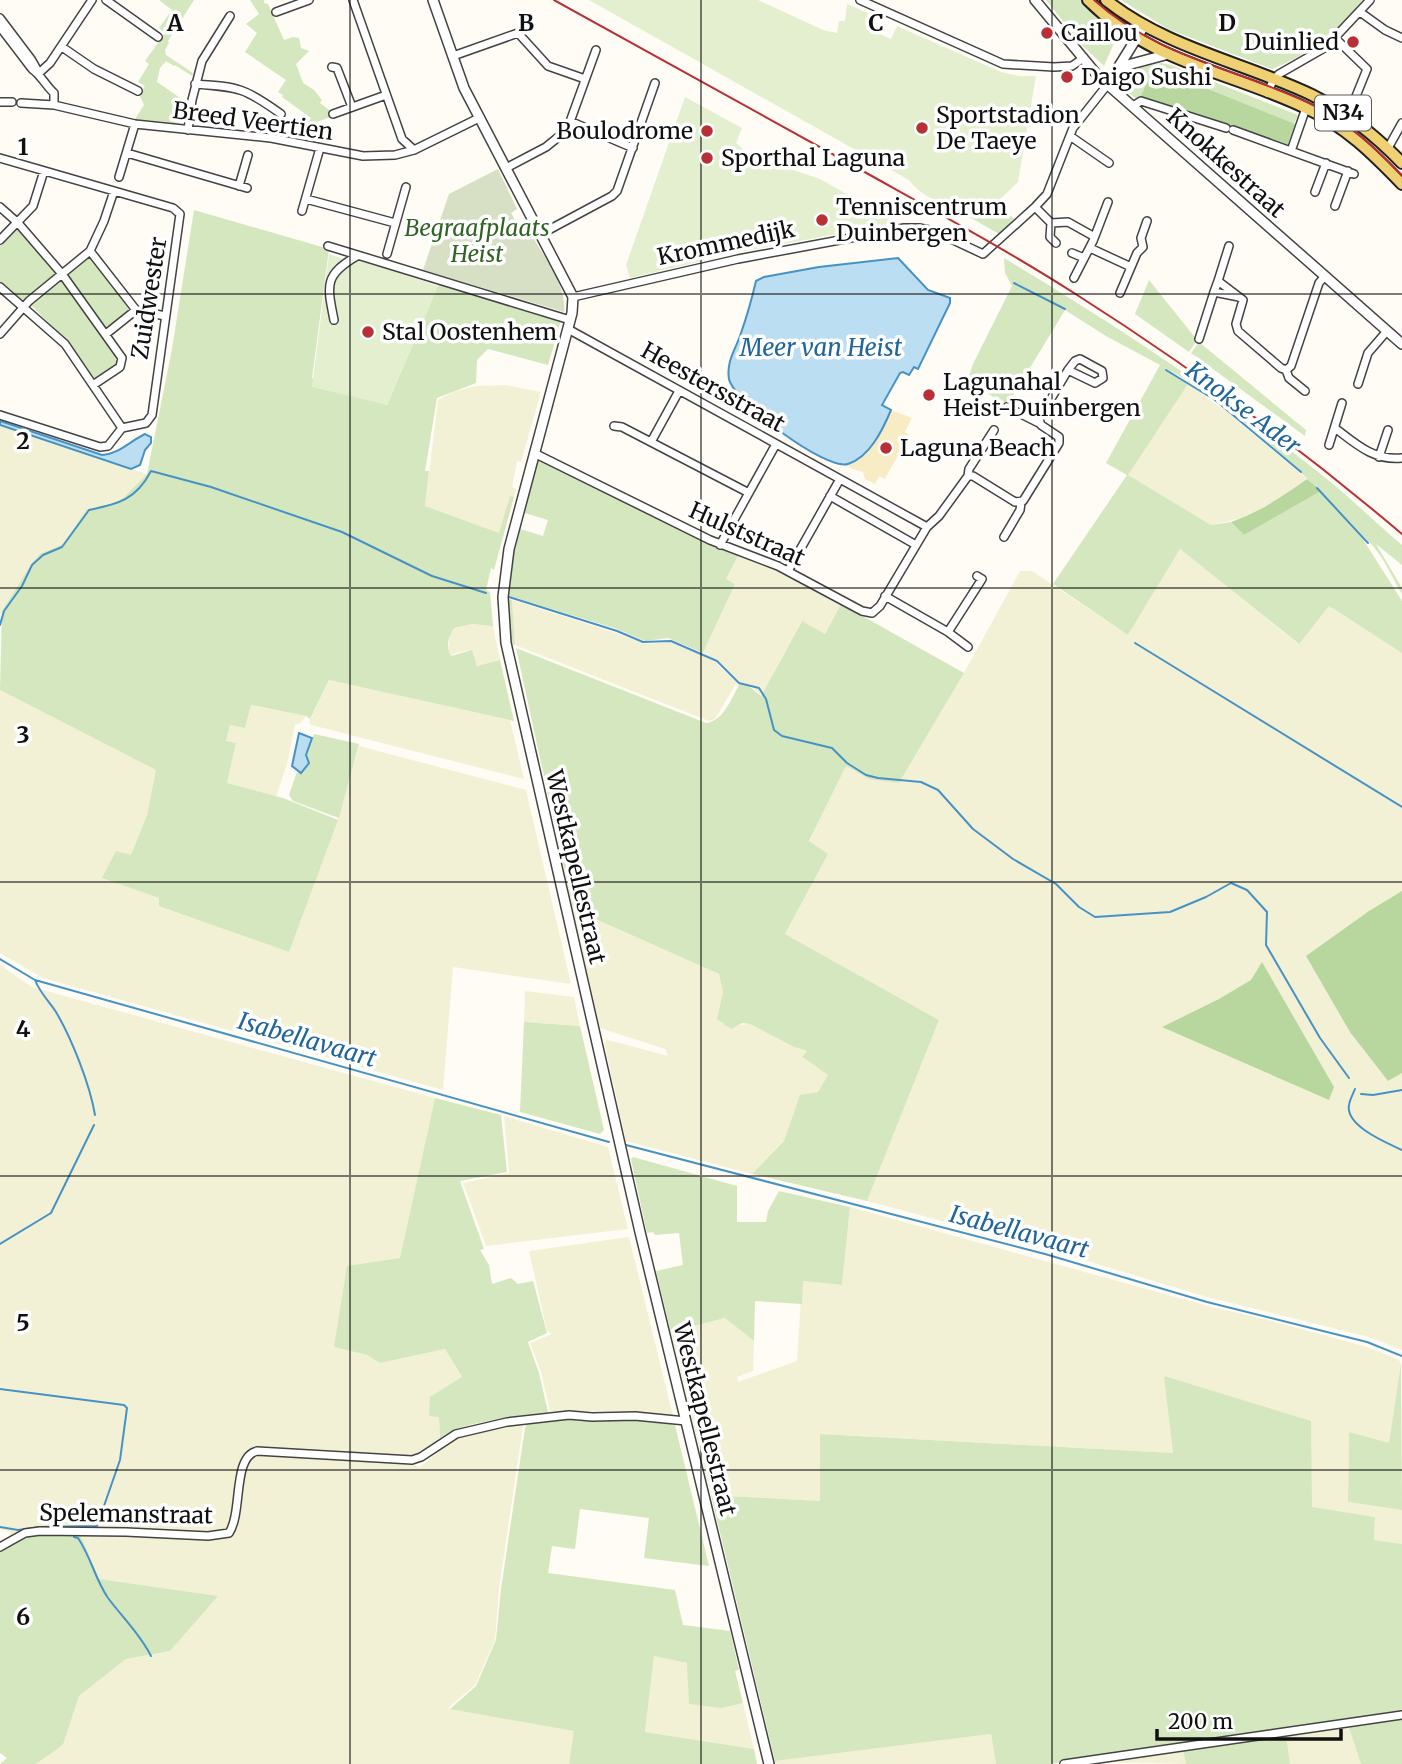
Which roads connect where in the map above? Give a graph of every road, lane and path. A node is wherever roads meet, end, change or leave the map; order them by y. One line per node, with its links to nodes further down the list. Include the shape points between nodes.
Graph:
1 (92, 0): 21 (street)
2 (106, 0): 17 (street)
3 (309, 0): 11 (street)
4 (353, 0): 36 (street)
5 (433, 0): 24 (street)
6 (860, 0): 25 (street, via 1003,64 1054,68 1072,66)
7 (1035, 0): 25 (street, Knokkestraat)
8 (1087, 0): 20 (main road, N34)
9 (1106, 0): 15 (main road, N34)
10 (1370, 0): 12 (street)
11 (276, 12)
12 (1360, 12): 18 (street); 19 (street)
13 (230, 16): 32 (street, via 206,53)
14 (0, 19): 28 (street)
15 (1144, 26): 20 (street, Krommedijk); 30 (main road, N34)
16 (2, 33): 28 (street)
17 (158, 37)
18 (1335, 38): 30 (street); 44 (street, via 1367,69)
19 (1402, 38)
20 (1136, 39): 23 (main road, N34); 27 (street, Krommedijk)
21 (62, 47): 28 (street); 34 (street)
22 (596, 50): 29 (street)
23 (1165, 55): 27 (street); 35 (main road, N34)
24 (453, 56): 29 (street, via 518,33 548,66); 45 (street)
25 (1082, 59): 33 (street, Knokkestraat)
26 (332, 66): 40 (street, via 337,68)
27 (1119, 67): 33 (street, Krommedijk)
28 (38, 73): 38 (street, via 55,95)
29 (586, 79): 46 (street)
30 (1274, 79): 35 (street); 44 (main road, N34)
31 (655, 83): 53 (street)
32 (195, 84): 42 (street, via 241,89); 49 (street)
33 (1108, 84): 39 (street, Knokkestraat); 50 (street, Krommedijk)
34 (138, 90)
35 (1268, 93): 41 (main road, N34)
36 (386, 95): 40 (street); 51 (street)
37 (0, 102): 38 (street, Breed Veertien)
38 (54, 105): 48 (street, Breed Veertien)
39 (1133, 106): 56 (street, via 1141,101); 95 (street, Knokkestraat)
40 (352, 107): 43 (street)
41 (1306, 108): 56 (street); 67 (main road, N34, via 1343,129)
42 (281, 114)
43 (333, 114)
44 (1348, 116): 54 (main road, N34)
45 (479, 118): 55 (street, Breed Veertien); 64 (street)
46 (572, 122): 53 (street); 64 (street, via 553,143)
47 (1402, 123): 54 (street)
48 (135, 124): 49 (street, Breed Veertien); 57 (street)
49 (188, 130): 52 (street, Breed Veertien)
50 (1070, 136): 61 (street); 75 (street, Krommedijk, via 1054,181)
51 (402, 139): 55 (street); 59 (street)
52 (320, 148): 59 (street, Breed Veertien, via 363,156); 71 (street)
53 (633, 148): 81 (street, via 611,197)
54 (1388, 148): 63 (main road, N34)
55 (414, 150): 59 (street, Breed Veertien)
56 (1291, 151): 62 (street)
57 (127, 153): 58 (street, via 243,187); 66 (street)
58 (248, 155)
59 (395, 155)
60 (0, 158): 65 (street, Zuidwester)
61 (1109, 163)
62 (1326, 163): 70 (street); 73 (street, via 1351,173)
63 (1402, 163)
64 (506, 168): 81 (street)
65 (44, 171): 69 (street, Zuidwester); 78 (street, via 36,201)
66 (119, 177)
67 (1402, 184)
68 (406, 187): 79 (street)
69 (114, 191): 88 (street); 105 (street, Zuidwester, via 180,214)
70 (1315, 192)
71 (306, 199): 76 (street); 79 (street)
72 (1108, 202): 82 (street)
73 (1335, 206)
74 (0, 207): 78 (street)
75 (1035, 207): 80 (street); 101 (street, Krommedijk, via 983,254 934,231 904,228 738,259)
76 (302, 211)
77 (1147, 221): 93 (street, via 1141,238 1146,248)
78 (18, 223): 83 (street); 94 (street)
79 (395, 223): 90 (street)
80 (1051, 223): 82 (street, via 1068,222); 84 (street, via 1050,237)
81 (541, 234): 101 (street)
82 (1093, 236): 87 (street)
83 (0, 240)
84 (1056, 243)
85 (328, 246): 91 (street, Heestersstraat)
86 (1229, 246): 97 (street)
87 (1090, 248): 92 (street); 93 (street)
88 (90, 251): 94 (street); 104 (street)
89 (1072, 253): 92 (street)
90 (387, 254)
91 (357, 256): 106 (street, via 331,277 328,293); 107 (street, Heestersstraat)
92 (1084, 258): 96 (street)
93 (1131, 267): 100 (street)
94 (62, 274): 103 (street); 110 (street)
95 (1325, 276): 108 (street, Knokkestraat); 114 (street)
96 (1074, 278)
97 (1218, 281): 99 (street); 102 (street)
98 (0, 287): 103 (street)
99 (1214, 292): 102 (street); 111 (street)
100 (1120, 293)
101 (573, 297): 107 (street, Westkapellestraat)
102 (1240, 297): 114 (street, via 1238,331)
103 (23, 307): 109 (street); 116 (street, via 65,344)
104 (136, 310): 105 (street); 110 (street)
105 (165, 316): 124 (street, Zuidwester, via 151,418)
106 (334, 320)
107 (569, 325): 117 (street, Heestersstraat); 131 (street, Westkapellestraat)
108 (1387, 331): 112 (street, Knokkestraat); 115 (street, via 1368,354)
109 (0, 334)
110 (106, 334): 116 (street, via 122,358 120,367)
111 (1199, 339)
112 (1402, 344)
113 (1068, 370): 113 (street, via 1080,359 1100,370 1103,378 1096,383); 122 (street)
114 (1286, 370): 118 (street)
115 (1358, 384)
116 (93, 385): 124 (street)
117 (679, 391): 128 (street); 129 (street, Heestersstraat)
118 (1305, 391)
119 (1342, 404): 125 (street)
120 (1007, 407): 122 (street)
121 (0, 415): 124 (street, via 100,447 108,446)
122 (1039, 423): 138 (street, via 1057,435 1059,443)
123 (614, 426): 128 (street)
124 (122, 428)
125 (1335, 428): 130 (street); 132 (street)
126 (994, 430): 134 (street)
127 (1388, 430): 132 (street)
128 (652, 442): 136 (street)
129 (776, 444): 135 (street, Heestersstraat); 136 (street)
130 (1329, 445)
131 (534, 453): 141 (street, Hulststraat); 148 (street, Westkapellestraat, via 506,568 506,643)
132 (1379, 457): 133 (street)
133 (1402, 458)
134 (968, 476): 138 (street); 139 (street)
135 (840, 479): 137 (street); 139 (street, Heestersstraat)
136 (749, 493): 141 (street)
137 (830, 496): 142 (street); 143 (street)
138 (1021, 503): 140 (street)
139 (927, 527): 142 (street)
140 (1004, 537)
141 (720, 545): 143 (street, Hulststraat)
142 (916, 545): 145 (street)
143 (788, 571): 145 (street, Hulststraat, via 867,613 876,611)
144 (977, 576): 146 (street, via 982,579)
145 (885, 596): 146 (street)
146 (948, 632): 147 (street)
147 (968, 647)
148 (686, 1420): 149 (street, Spelemanstraat, via 569,1415 506,1422 456,1434 412,1460 257,1451 243,1464 229,1533 40,1531 25,1533); 151 (street, Westkapellestraat)
149 (0, 1547)
150 (1402, 1716): 152 (street)
151 (769, 1764)
152 (1064, 1764)

